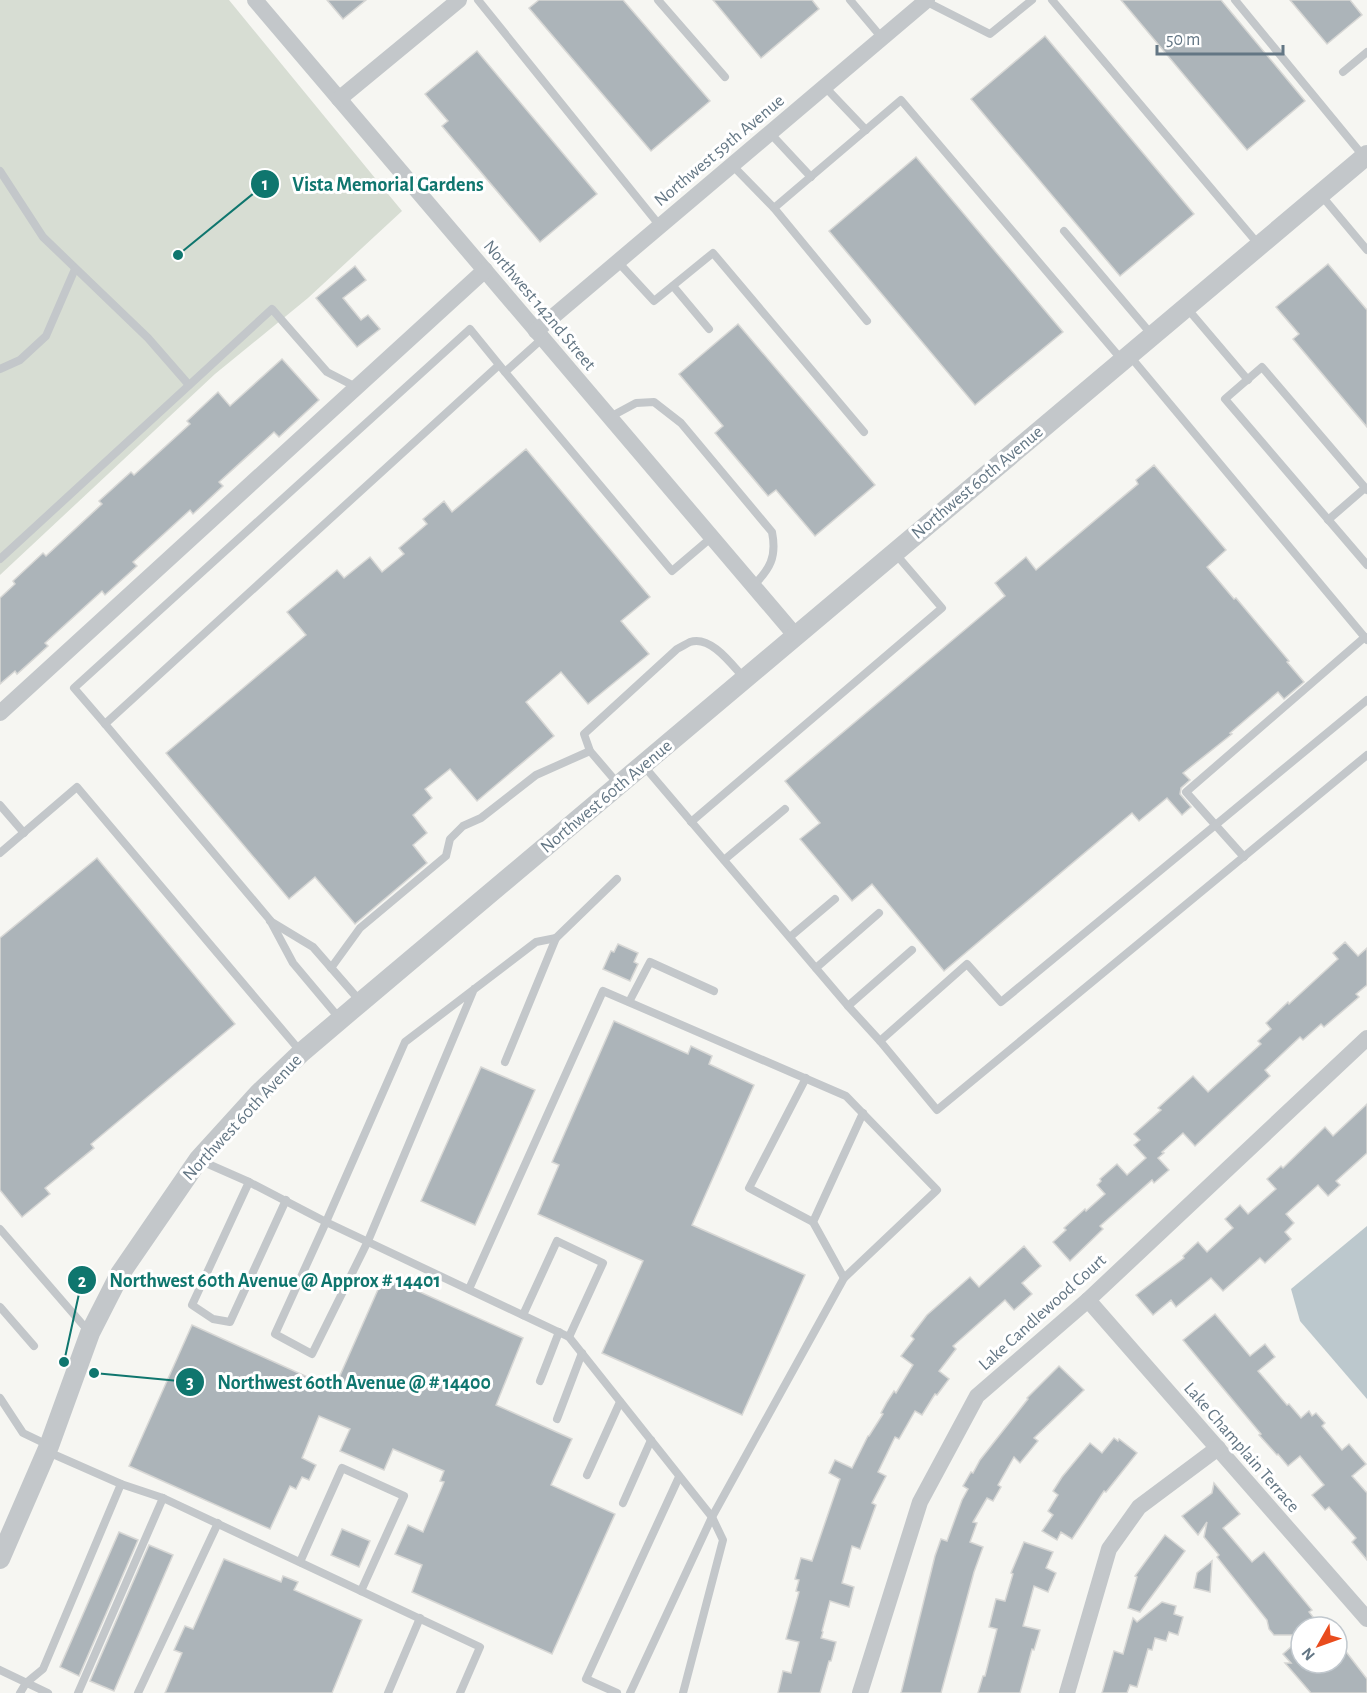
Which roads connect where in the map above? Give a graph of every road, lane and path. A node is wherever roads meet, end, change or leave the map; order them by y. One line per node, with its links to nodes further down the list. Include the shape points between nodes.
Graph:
1 (255, 0): 15 (street, Northwest 142nd Street)
2 (459, 0): 15 (street)
3 (478, 0): 24 (lane)
4 (658, 0): 13 (lane)
5 (850, 0): 10 (lane)
6 (1032, 0): 9 (lane, via 990,34)
7 (1052, 0): 26 (lane)
8 (1235, 0): 18 (lane)
9 (926, 1): 10 (street, Northwest 59th Avenue)
10 (882, 38): 14 (street, Northwest 59th Avenue)
11 (1367, 52): 12 (lane)
12 (1343, 72)
13 (725, 77)
14 (825, 87): 16 (lane); 17 (street, Northwest 59th Avenue)
15 (339, 99): 30 (street, Northwest 142nd Street)
16 (866, 130): 21 (lane); 37 (lane, via 900,100)
17 (770, 133): 19 (street, Northwest 59th Avenue); 21 (lane)
18 (1366, 156): 22 (street, Northwest 60th Avenue)
19 (732, 165): 23 (lane); 24 (street, Northwest 59th Avenue)
20 (0, 171): 29 (lane, via 43,237)
21 (811, 177): 23 (lane)
22 (1320, 195): 26 (street, Northwest 60th Avenue); 27 (lane)
23 (774, 208): 33 (lane)
24 (660, 226): 28 (street, Northwest 59th Avenue)
25 (1064, 231): 36 (lane)
26 (1259, 246): 32 (street, Northwest 60th Avenue)
27 (1367, 250)
28 (618, 262): 31 (lane, via 654,301); 35 (street, Northwest 59th Avenue)
29 (75, 269): 38 (lane, via 45,336 20,360); 41 (lane, via 148,338)
30 (484, 270): 35 (street, Northwest 142nd Street); 42 (street)
31 (673, 286): 34 (lane); 44 (lane, via 713,253)
32 (1186, 307): 36 (street, Northwest 60th Avenue); 40 (lane)
33 (867, 321)
34 (709, 329)
35 (539, 334): 39 (lane); 43 (street, Northwest 142nd Street)
36 (1153, 335): 37 (street, Northwest 60th Avenue)
37 (1126, 358): 48 (street, Northwest 60th Avenue); 53 (lane)
38 (0, 369)
39 (502, 369): 47 (lane, via 672,571); 57 (lane); 57 (lane, via 470,329 74,688)
40 (1248, 380): 45 (lane, via 1262,367); 46 (lane, via 1225,399)
41 (189, 385): 42 (lane, via 272,309 327,372); 49 (lane)
42 (356, 387): 56 (street)
43 (610, 417): 47 (street, Northwest 142nd Street); 51 (lane, via 636,403 654,402 681,423 772,532 772,562)
44 (864, 432)
45 (1366, 489): 46 (lane)
46 (1328, 520): 50 (lane)
47 (711, 537): 51 (street, Northwest 142nd Street)
48 (894, 552): 52 (street, Northwest 60th Avenue); 64 (lane, via 942,609)
49 (0, 559)
50 (1367, 565)
51 (753, 586): 52 (street, Northwest 142nd Street)
52 (795, 635): 54 (street, Northwest 60th Avenue)
53 (1366, 639): 65 (lane, via 1186,792)
54 (744, 679): 58 (lane, via 719,652 704,642 692,641 677,649 584,734); 60 (street, Northwest 60th Avenue)
55 (1367, 700): 65 (lane)
56 (0, 712)
57 (105, 724): 73 (lane)
58 (590, 751): 61 (lane); 77 (lane, via 536,775 481,818 463,826 450,839 446,856 360,928)
59 (1367, 755): 68 (lane)
60 (643, 765): 61 (street, Northwest 60th Avenue); 64 (lane)
61 (619, 784): 81 (street, Northwest 60th Avenue)
62 (0, 805): 66 (lane)
63 (785, 809): 69 (lane)
64 (691, 822): 69 (lane)
65 (1215, 825): 68 (lane); 86 (lane, via 1001,1002 967,964)
66 (24, 833): 67 (lane); 87 (lane, via 77,787)
67 (0, 853)
68 (1244, 857): 86 (lane, via 937,1110)
69 (724, 860): 74 (lane)
70 (617, 879): 75 (lane)
71 (835, 898): 74 (lane)
72 (879, 913): 78 (lane)
73 (270, 920): 77 (lane, via 313,947); 84 (lane, via 293,963)
74 (790, 937): 78 (lane)
75 (556, 938): 79 (lane, via 536,942); 88 (lane)
76 (912, 950): 83 (lane)
77 (331, 968): 81 (lane)
78 (816, 968): 83 (lane)
79 (474, 989): 94 (lane, via 405,1042); 97 (lane)
80 (714, 991): 82 (lane, via 650,962)
81 (361, 1002): 84 (street, Northwest 60th Avenue)
82 (628, 1002): 89 (lane); 99 (lane, via 603,991)
83 (848, 1006): 86 (lane)
84 (341, 1019): 87 (street, Northwest 60th Avenue)
85 (1367, 1038): 100 (street, Lake Candlewood Court)
86 (880, 1041)
87 (302, 1052): 91 (street, Northwest 60th Avenue)
88 (505, 1062)
89 (806, 1078): 90 (lane, via 846,1096); 95 (lane, via 749,1188)
90 (863, 1113): 95 (lane); 98 (lane, via 937,1190)
91 (199, 1160): 92 (lane); 104 (street, Northwest 60th Avenue, via 120,1274)
92 (249, 1182): 93 (lane); 93 (lane, via 192,1305 213,1319 230,1322)
93 (286, 1200): 94 (lane)
94 (326, 1222): 97 (lane); 97 (lane, via 274,1334 312,1354)
95 (813, 1222): 98 (lane)
96 (0, 1229): 104 (lane)
97 (368, 1241): 99 (lane)
98 (844, 1278): 120 (lane)
99 (469, 1289): 102 (lane)
100 (1088, 1300): 114 (street, Lake Champlain Terrace); 138 (street, Lake Candlewood Court, via 977,1396 920,1502)
101 (0, 1307): 106 (lane)
102 (523, 1315): 103 (lane); 105 (lane, via 557,1241 576,1250 603,1263)
103 (560, 1332): 105 (lane); 108 (lane)
104 (90, 1333): 113 (street, Northwest 60th Avenue)
105 (569, 1337): 107 (lane)
106 (34, 1346)
107 (582, 1353): 110 (lane); 111 (lane)
108 (540, 1381)
109 (0, 1398): 113 (lane, via 22,1433)
110 (620, 1402): 112 (lane); 115 (lane)
111 (557, 1419)
112 (651, 1440): 116 (lane); 119 (lane)
113 (48, 1448): 117 (lane); 122 (street, Northwest 60th Avenue)
114 (1218, 1448): 126 (street, Lake Champlain Terrace); 139 (street, via 1139,1507 1109,1549)
115 (587, 1475)
116 (679, 1477): 120 (lane); 135 (lane, via 586,1679)
117 (121, 1484): 118 (lane); 128 (lane, via 43,1669)
118 (164, 1498): 121 (lane); 131 (lane)
119 (623, 1503)
120 (712, 1517): 136 (lane); 137 (lane, via 723,1540)
121 (218, 1523): 123 (lane); 132 (lane)
122 (0, 1559)
123 (300, 1562): 124 (lane); 124 (lane, via 342,1468 404,1496)
124 (361, 1591): 125 (lane)
125 (420, 1618): 133 (lane); 134 (lane, via 480,1647)
126 (1367, 1619)
127 (0, 1670): 128 (lane)
128 (26, 1683): 129 (lane); 130 (lane)
129 (20, 1693)
130 (48, 1693)
131 (78, 1693)
132 (138, 1693)
133 (388, 1693)
134 (460, 1693)
135 (617, 1693)
136 (630, 1693)
137 (683, 1693)
138 (860, 1693)
139 (1067, 1693)

